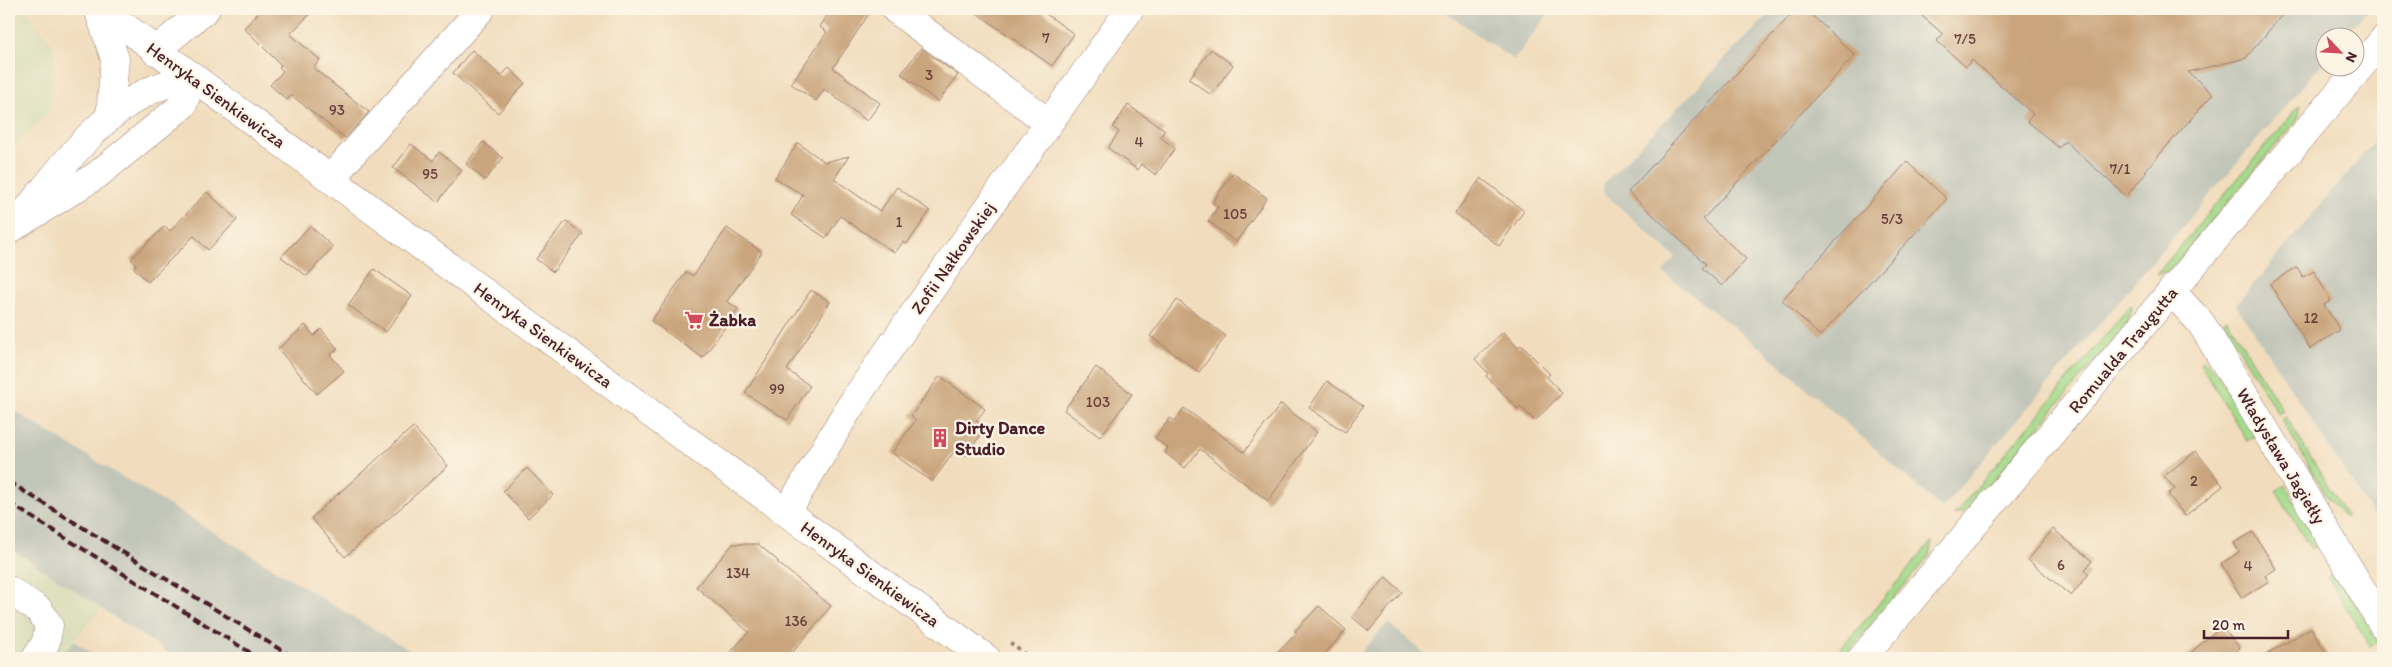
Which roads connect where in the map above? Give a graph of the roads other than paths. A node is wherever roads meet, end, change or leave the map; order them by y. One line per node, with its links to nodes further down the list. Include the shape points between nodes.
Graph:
1 (100, 9): 7 (street, Henryka Sienkiewicza); 9 (street, via 115,59)
2 (206, 9): 7 (street)
3 (481, 9): 11 (street)
4 (1130, 9): 10 (street, Zofii Nałkowskiej)
5 (896, 10): 10 (street)
6 (2383, 40): 13 (street, Romualda Traugutta)
7 (155, 51): 8 (street, Henryka Sienkiewicza)
8 (192, 76): 9 (street, via 146,92); 11 (street, Henryka Sienkiewicza); 12 (street, via 184,105 97,174)
9 (110, 115): 12 (street, via 81,144)
10 (1049, 123): 14 (street, Zofii Nałkowskiej, via 856,399)
11 (330, 179): 14 (street, Henryka Sienkiewicza)
12 (11, 228)
13 (2172, 292): 16 (street, Władysława Jagiełły, via 2201,323); 19 (street, Romualda Traugutta)
14 (786, 512): 18 (street, Henryka Sienkiewicza)
15 (9, 590): 17 (street, via 39,610 49,625 46,642)
16 (2383, 625)
17 (36, 658)
18 (986, 658)
19 (1862, 658)

